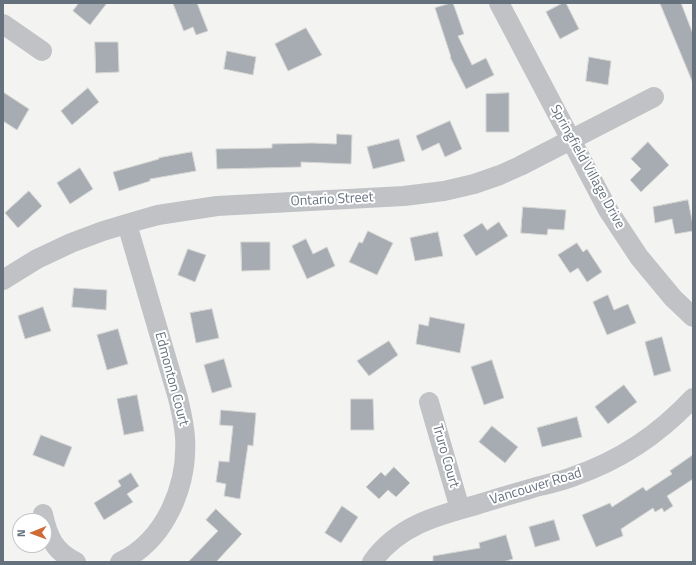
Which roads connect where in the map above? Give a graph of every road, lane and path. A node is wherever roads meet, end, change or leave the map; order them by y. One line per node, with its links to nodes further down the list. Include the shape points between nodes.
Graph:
1 (499, 3): 5 (street, Springfield Village Drive)
2 (3, 24): 3 (street)
3 (42, 51)
4 (654, 97): 5 (street, Ontario Street)
5 (571, 140): 6 (street, Ontario Street, via 500,176 444,192 217,206 158,215); 8 (street, Springfield Village Drive, via 608,210 639,257 673,298)
6 (127, 224): 7 (street, Ontario Street, via 71,243 37,259); 14 (street, Edmonton Court, via 178,398 183,419 185,454 178,490 166,519 150,541 131,557)
7 (3, 280)
8 (693, 317)
9 (693, 398): 11 (street, Vancouver Road, via 652,436 600,466 571,478)
10 (429, 402): 11 (street, Truro Court)
11 (460, 509): 15 (street, Vancouver Road, via 408,529 385,546)
12 (52, 540): 13 (street, via 66,557)
13 (76, 562)
14 (120, 562)
15 (372, 562)

